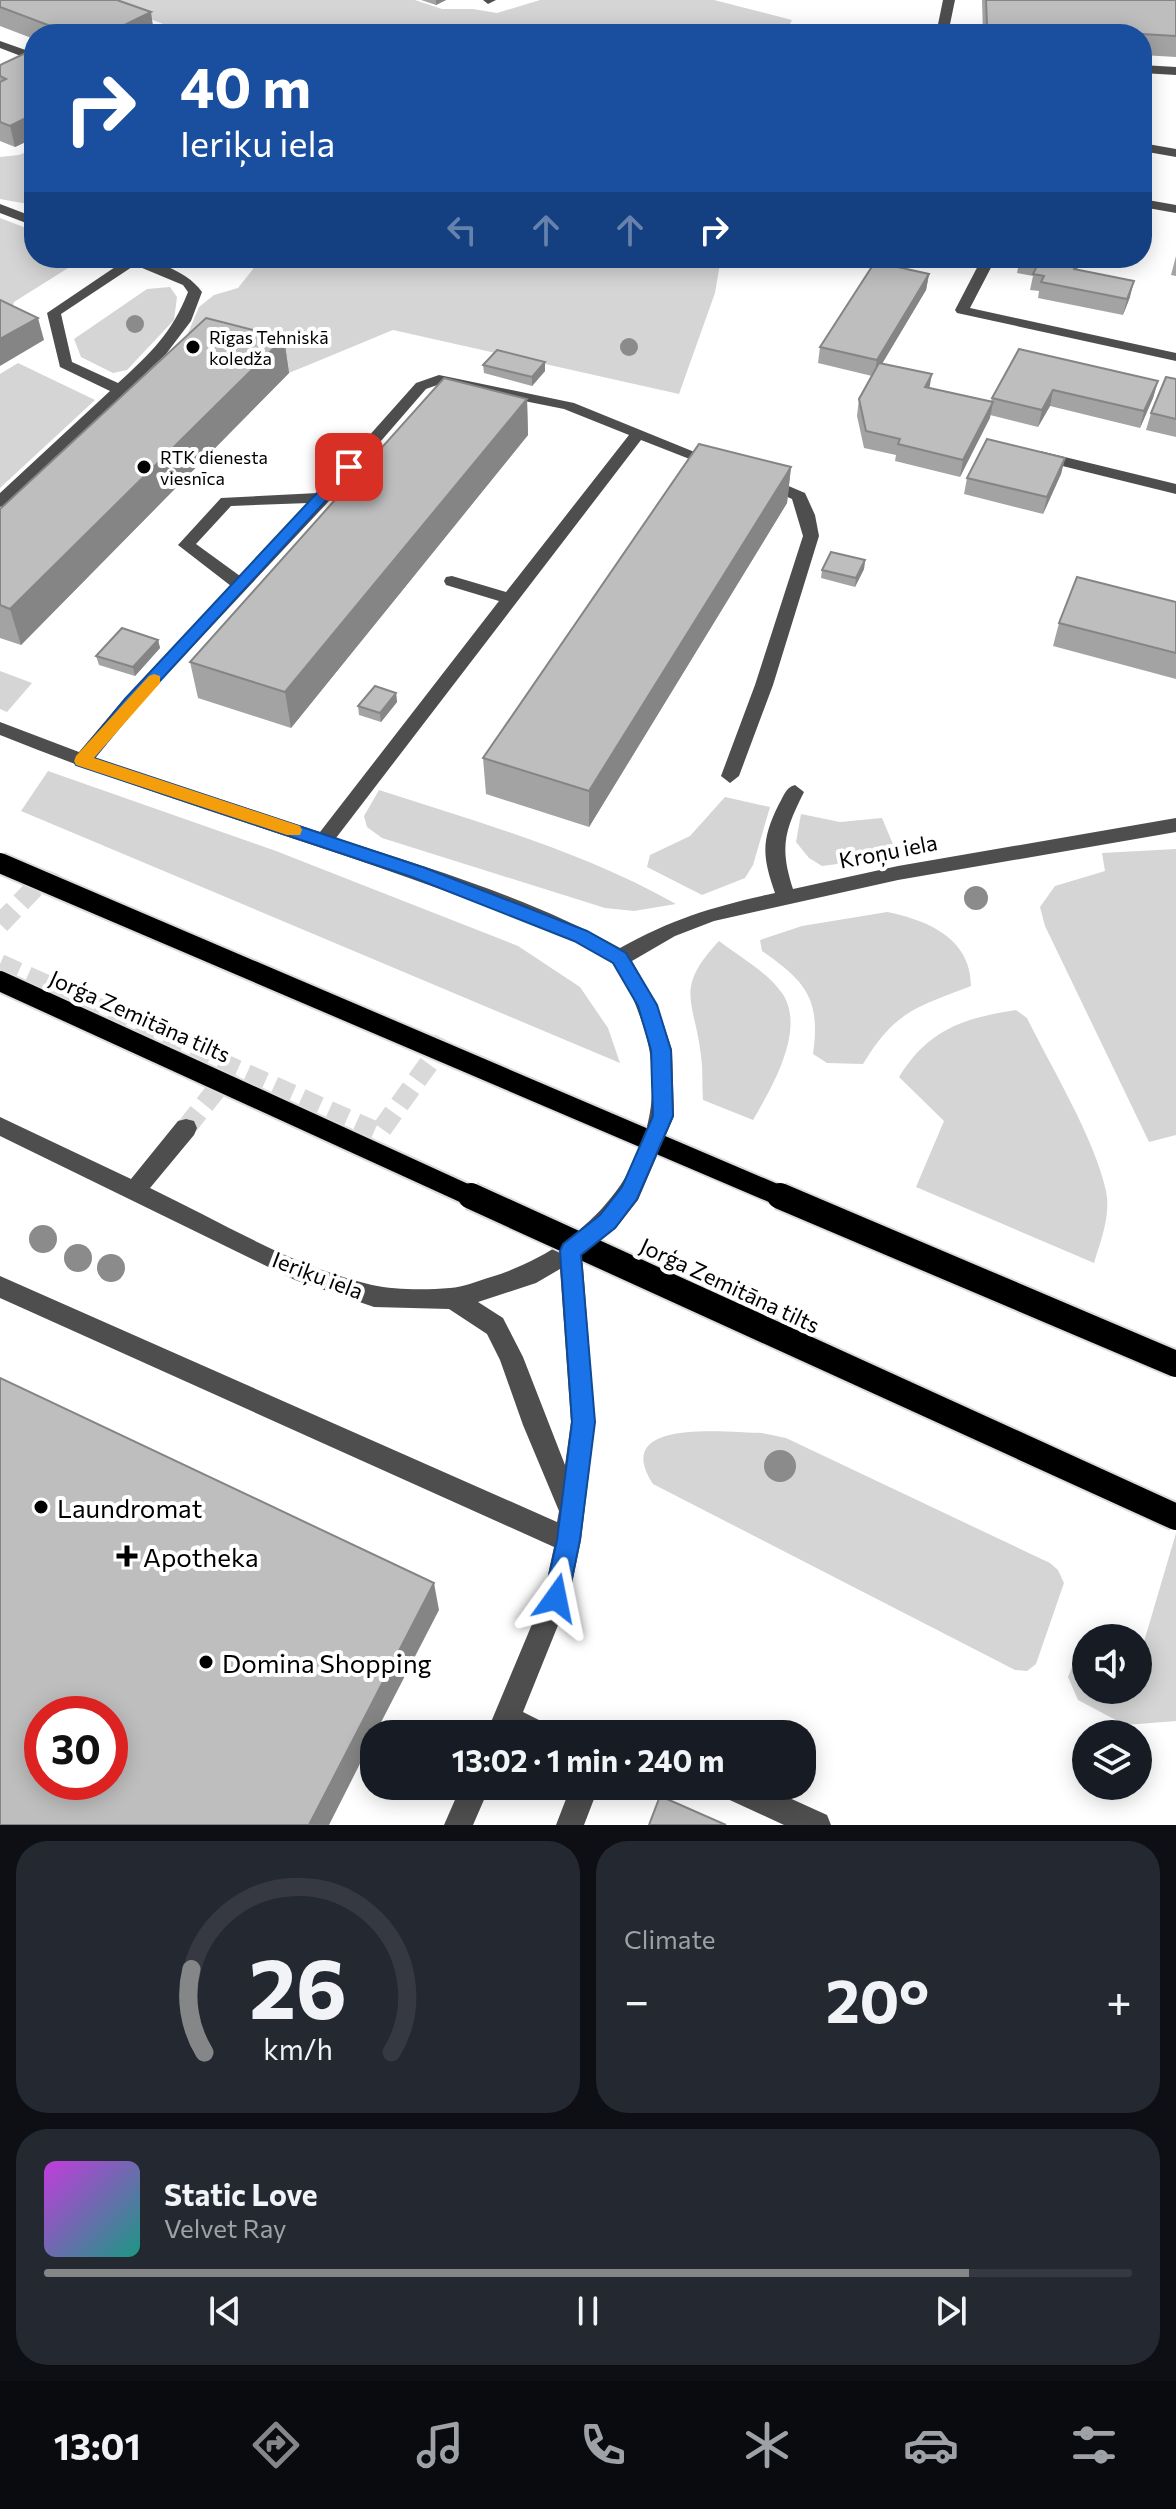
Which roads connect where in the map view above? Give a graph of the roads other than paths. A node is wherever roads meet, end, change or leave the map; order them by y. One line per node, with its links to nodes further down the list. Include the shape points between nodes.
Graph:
1 (949, 0): 2 (street)
2 (944, 24)
3 (0, 44): 4 (street)
4 (24, 53)
5 (1152, 70): 6 (street)
6 (1176, 71)
7 (1152, 149): 8 (street)
8 (1176, 153)
9 (1152, 205): 11 (street)
10 (0, 208): 12 (street)
11 (1176, 209)
12 (24, 214)
13 (119, 268): 17 (street, via 54,313 65,364)
14 (154, 268): 17 (street, via 188,282 195,292 184,321)
15 (984, 268): 16 (street, via 962,310)
16 (1176, 357)
17 (120, 390): 22 (street)
18 (638, 433): 21 (street, via 569,406 439,379 421,386); 25 (street); 28 (street, via 799,496 807,515 811,536)
19 (1022, 451): 20 (street)
20 (1176, 489)
21 (323, 498): 24 (street); 24 (street, via 227,501 186,545)
22 (0, 502)
23 (452, 581): 25 (street)
24 (242, 586): 27 (street)
25 (511, 599): 31 (street)
26 (0, 728): 27 (street)
27 (82, 761): 31 (street)
28 (730, 776)
29 (795, 792): 33 (street, via 772,838 774,864)
30 (1176, 825): 33 (street, Kroņu iela)
31 (324, 840): 34 (street, via 530,915)
32 (0, 863): 42 (main road, bridge)
33 (786, 896): 34 (street, Kroņu iela, via 693,919)
34 (620, 958): 39 (street, Ieriķu iela, via 647,1005 661,1050 663,1116 630,1193 608,1221)
35 (0, 981): 44 (main road, Jorģa Zemitāna tilts, bridge)
36 (0, 1126): 38 (street, Ieriķu iela)
37 (186, 1128): 38 (street)
38 (134, 1191): 41 (street, Ieriķu iela, via 303,1273 374,1296)
39 (570, 1251): 41 (street, Ieriķu iela, via 528,1276); 43 (street, via 583,1422)
40 (0, 1287): 45 (street)
41 (453, 1299): 43 (street, via 495,1326)
42 (1176, 1364)
43 (571, 1510): 45 (street)
44 (1176, 1517)
45 (568, 1540): 46 (street, via 556,1598)
46 (506, 1720)
47 (470, 1800): 50 (street)
48 (580, 1800): 51 (street)
49 (762, 1800): 52 (street)
50 (458, 1825)
51 (570, 1825)
52 (817, 1825)

